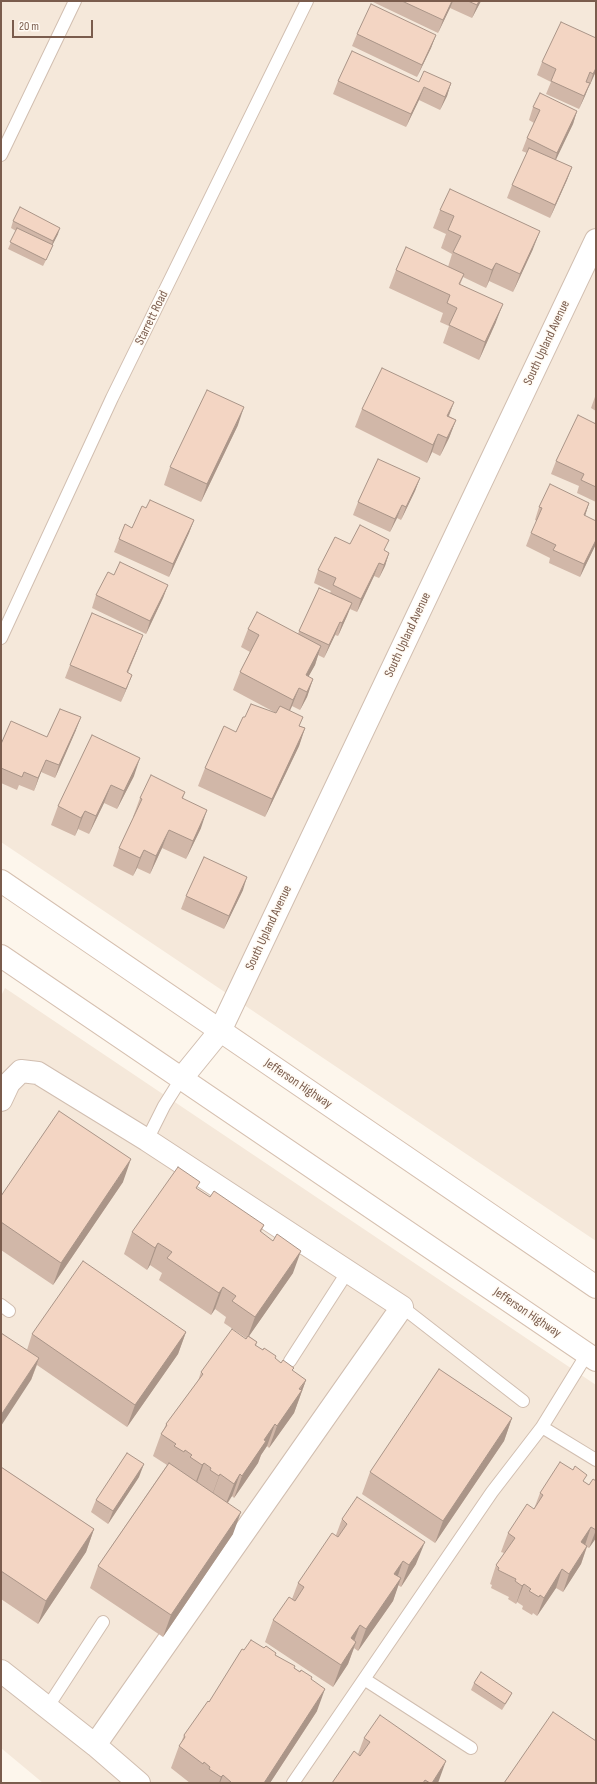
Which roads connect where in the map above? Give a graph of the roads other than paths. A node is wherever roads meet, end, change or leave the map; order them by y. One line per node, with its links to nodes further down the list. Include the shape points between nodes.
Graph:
1 (75, 1): 3 (lane)
2 (307, 1): 5 (lane, Starrett Road, via 112,398)
3 (1, 155)
4 (596, 240): 8 (street, South Upland Avenue)
5 (1, 638)
6 (1, 881): 8 (street, Jefferson Highway)
7 (1, 956): 9 (street, Jefferson Highway)
8 (220, 1031): 9 (street, South Upland Avenue); 13 (street, Jefferson Highway)
9 (181, 1079): 11 (lane); 15 (street, Jefferson Highway)
10 (1, 1100): 11 (street, via 9,1083 21,1071 38,1073)
11 (147, 1140): 12 (street)
12 (348, 1271): 14 (street); 16 (lane)
13 (596, 1287)
14 (402, 1307): 17 (lane); 24 (street)
15 (592, 1357): 18 (lane)
16 (290, 1361)
17 (522, 1400)
18 (542, 1427): 19 (lane); 22 (lane, via 492,1492)
19 (596, 1460)
20 (102, 1622): 23 (lane)
21 (1, 1671): 23 (street)
22 (364, 1679): 25 (lane); 27 (lane)
23 (47, 1708): 24 (street)
24 (95, 1745): 26 (street)
25 (471, 1748)
26 (139, 1783)
27 (293, 1783)

